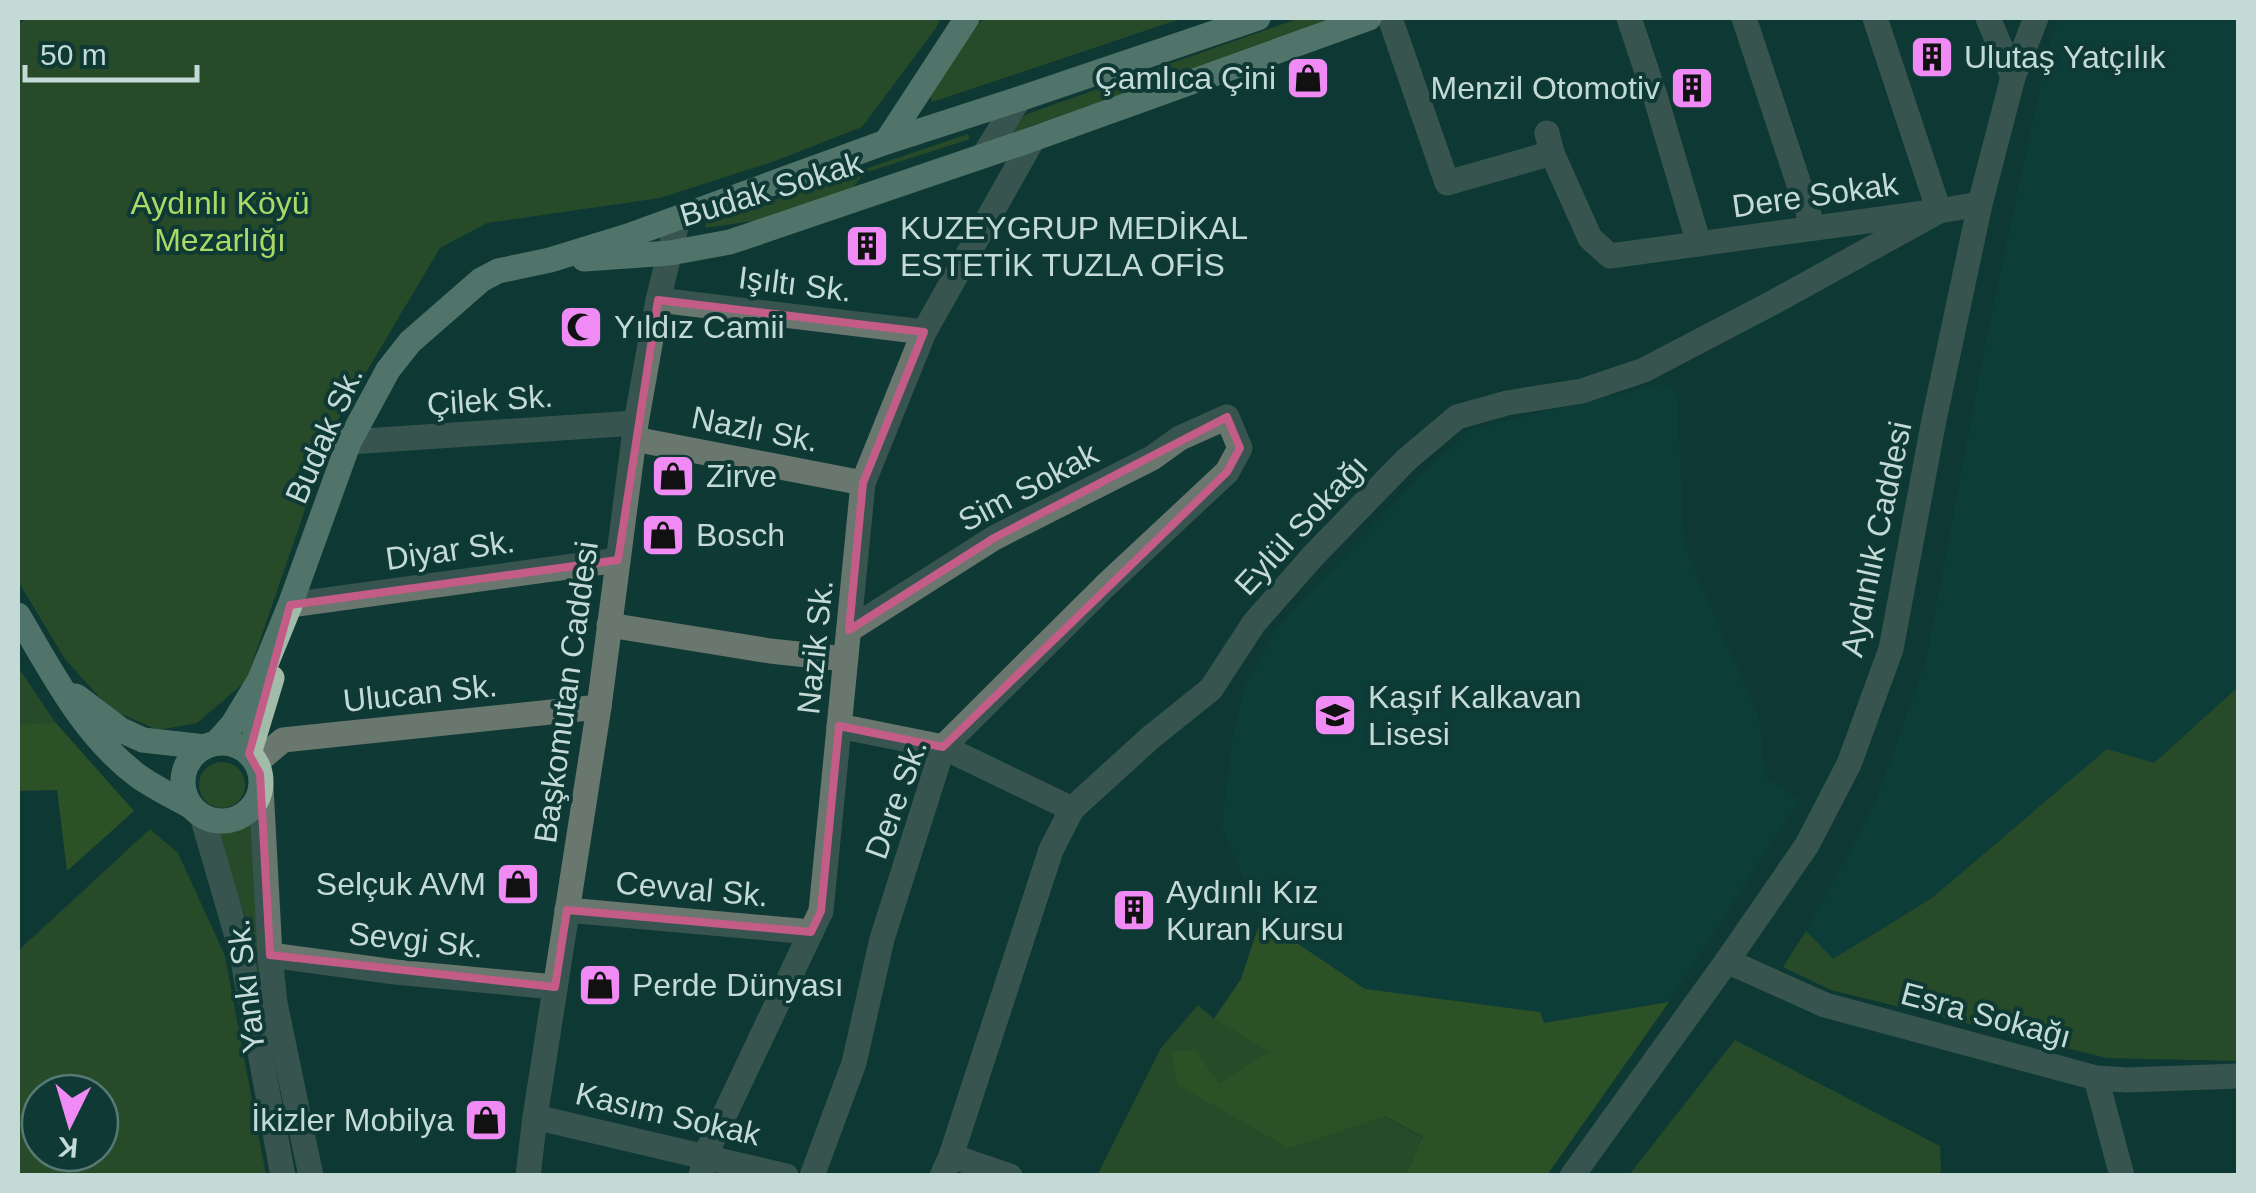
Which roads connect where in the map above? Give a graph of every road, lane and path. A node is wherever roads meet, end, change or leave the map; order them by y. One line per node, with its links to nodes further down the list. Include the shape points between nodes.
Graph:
1 (967, 18): 13 (main road)
2 (1258, 18): 11 (main road, Budak Sokak)
3 (1369, 18): 12 (main road, Budak Sokak)
4 (1390, 18): 19 (street, Dere Sokak, via 1447,183 1550,143 1590,238 1610,256)
5 (1629, 18): 19 (street)
6 (1744, 18): 18 (street)
7 (1875, 18): 16 (street)
8 (1988, 18): 10 (street)
9 (2036, 18): 10 (street, Aydınlık Caddesi)
10 (2013, 77): 15 (street, Aydınlık Caddesi)
11 (1018, 100): 13 (main road, Budak Sokak); 14 (street)
12 (1033, 139): 14 (main road, Budak Sokak); 23 (street, Nazik Sk.)
13 (886, 142): 17 (main road, Budak Sokak)
14 (984, 155): 20 (main road, Budak Sokak, via 730,242)
15 (1980, 204): 16 (street, Eylül Sokağı); 45 (street, Aydınlık Caddesi, via 1892,649 1849,764 1807,845)
16 (1939, 211): 18 (street, Dere Sokak); 40 (street, Eylül Sokağı, via 1644,370 1582,391 1456,417 1313,556 1254,622 1210,689)
17 (678, 219): 20 (street, Başkomutan Caddesi); 21 (main road, Budak Sokak)
18 (1813, 226): 19 (street, Dere Sokak)
19 (1699, 244)
20 (670, 253): 21 (main road, Budak Sokak); 22 (street, Başkomutan Caddesi)
21 (550, 260): 26 (main road, Budak Sk., via 498,271 453,302 388,370)
22 (658, 300): 23 (street, Işıltı Sk.); 24 (street, Başkomutan Caddesi)
23 (924, 332): 27 (street, Nazik Sk.)
24 (635, 431): 26 (street, Çilek Sk.); 27 (street, Nazlı Sk.); 28 (street, Başkomutan Caddesi)
25 (1232, 432): 32 (street, Sim Sokak, via 1226,417 1180,438 994,538); 38 (street, Dere Sk., via 1240,448 1227,472)
26 (349, 442): 29 (main road, Budak Sk.)
27 (864, 483): 32 (street, Nazik Sk.)
28 (618, 560): 29 (street, Diyar Sk.); 31 (street, Başkomutan Caddesi)
29 (290, 605): 37 (main road, via 247,703); 39 (main road)
30 (18, 616): 34 (main road)
31 (608, 625): 33 (street); 35 (street, Başkomutan Caddesi)
32 (850, 630): 33 (street, Nazik Sk.)
33 (846, 659): 36 (street, Nazik Sk.)
34 (57, 680): 37 (main road, via 120,730 144,740); 41 (main road, via 121,762)
35 (599, 707): 39 (street, Ulucan Sk., via 284,740); 42 (street, Başkomutan Caddesi)
36 (839, 726): 38 (street); 43 (street, Nazik Sk., via 821,911)
37 (210, 745): 39 (main road, via 240,747); 41 (main road, via 195,753 184,774 186,797)
38 (942, 747): 40 (street); 56 (street, Dere Sk., via 882,940 854,1063)
39 (255, 768): 41 (main road, via 257,800 239,818 214,820); 44 (street, Yankı Sk.)
40 (1072, 809): 51 (street, Eylül Sokağı, via 1050,850)
41 (197, 812): 52 (street, via 241,950)
42 (567, 910): 43 (street, Cevval Sk.); 46 (street, Başkomutan Caddesi)
43 (811, 932): 50 (street, Nazik Sk.)
44 (270, 954): 46 (street, Sevgi Sk.); 53 (street, Yankı Sk.)
45 (1727, 962): 48 (street, Esra Sokağı, via 1825,1005); 58 (street, Aydınlık Caddesi)
46 (555, 987): 49 (street, Başkomutan Caddesi)
47 (2238, 1076): 48 (street, Esra Sokağı)
48 (2096, 1078): 59 (street)
49 (535, 1117): 50 (street, Kasım Sokak); 54 (street, Başkomutan Caddesi)
50 (703, 1166): 55 (street, Kasım Sokak)
51 (946, 1166): 57 (street)
52 (283, 1176)
53 (311, 1176)
54 (528, 1176)
55 (786, 1176)
56 (812, 1176)
57 (1010, 1176)
58 (1572, 1176)
59 (2122, 1176)

